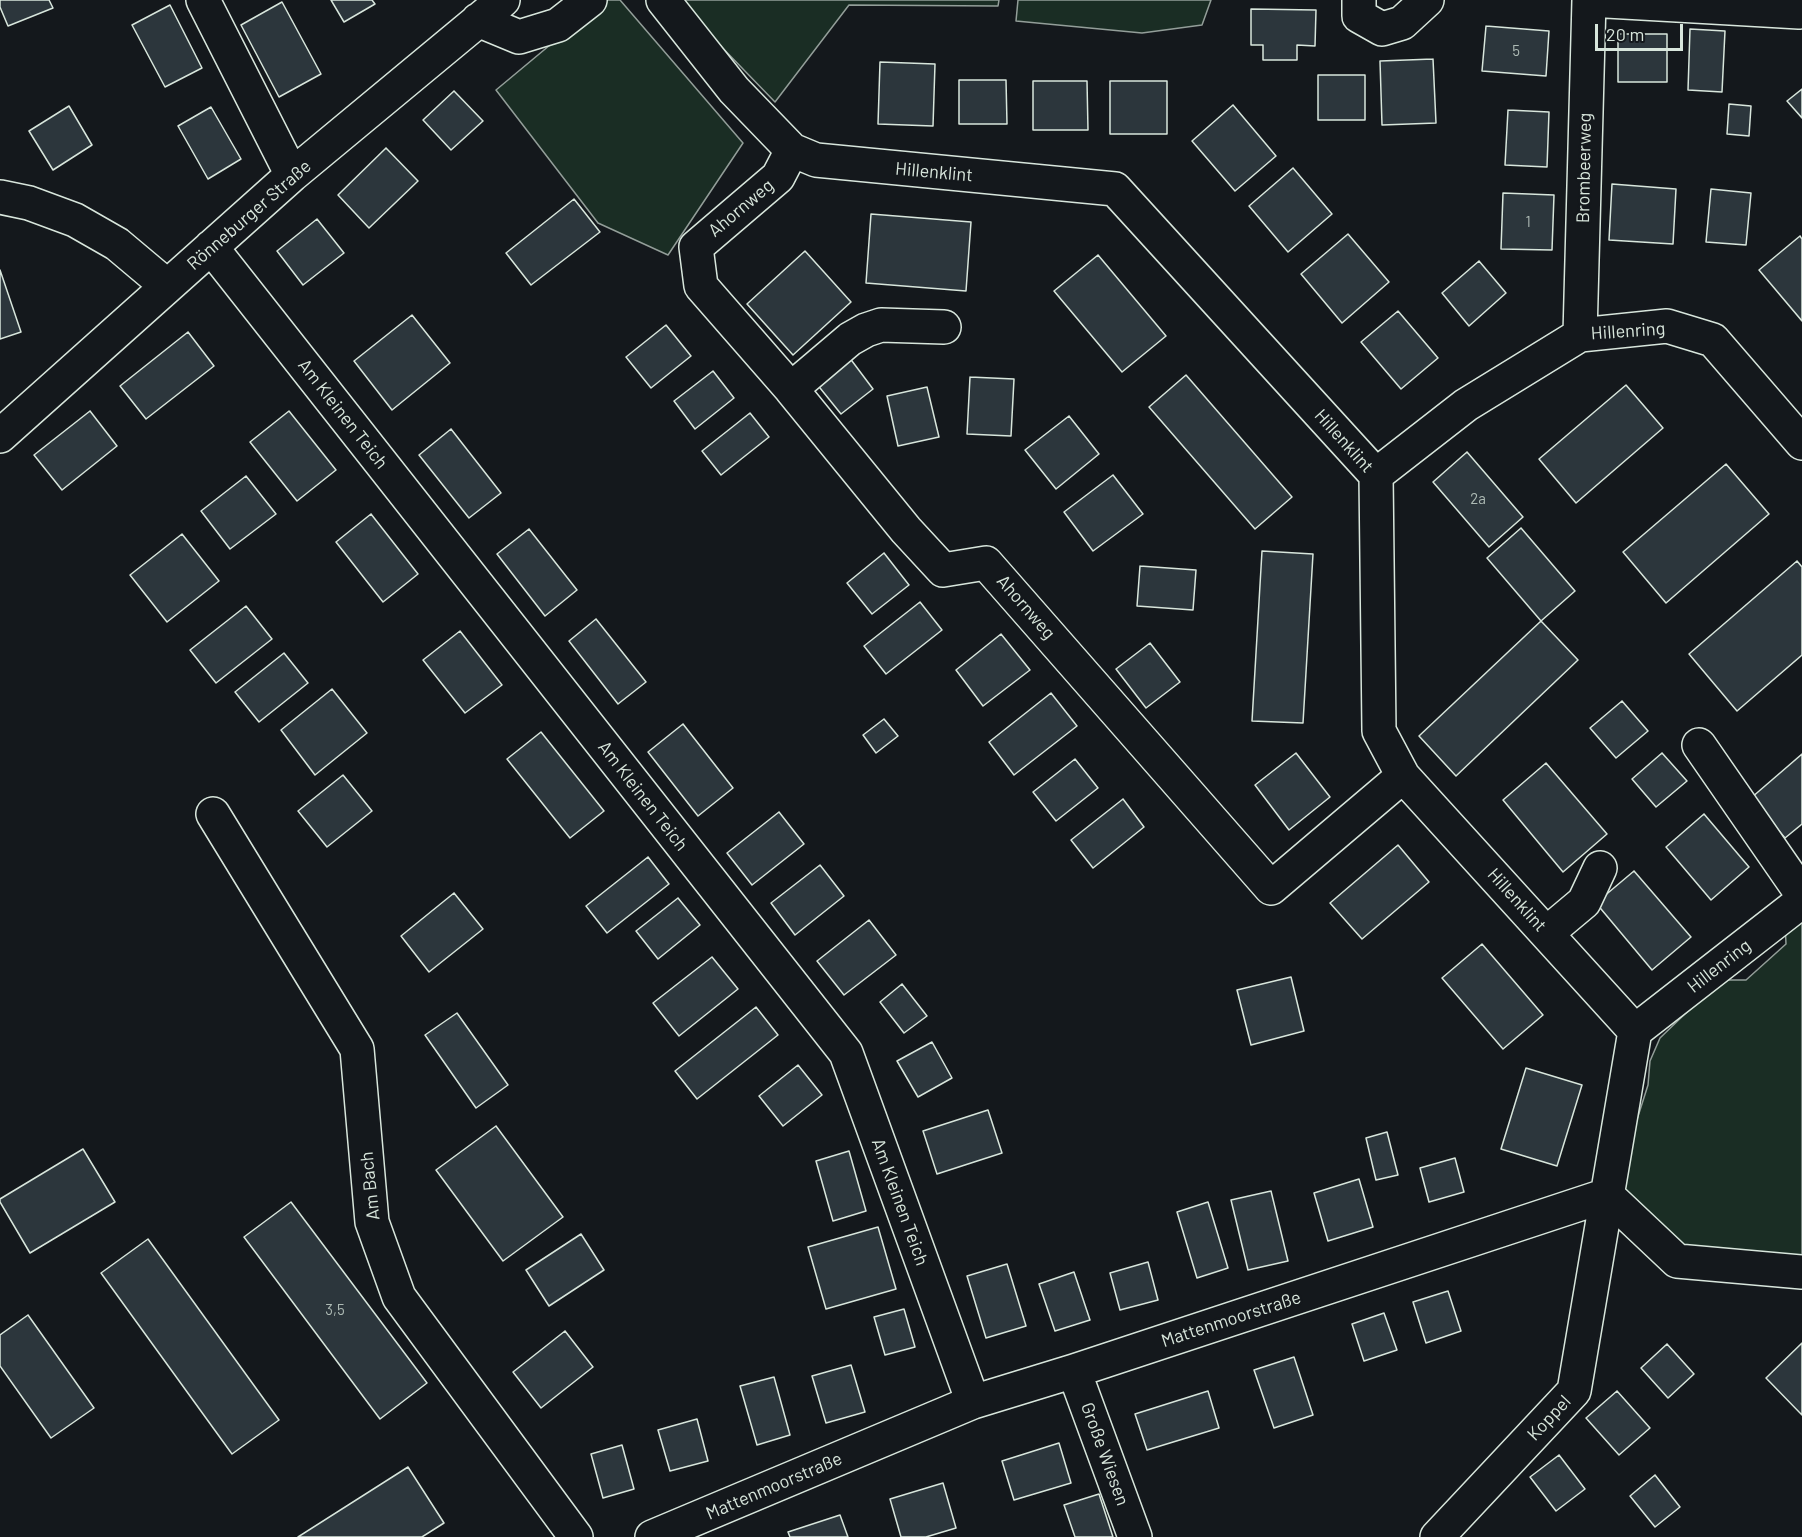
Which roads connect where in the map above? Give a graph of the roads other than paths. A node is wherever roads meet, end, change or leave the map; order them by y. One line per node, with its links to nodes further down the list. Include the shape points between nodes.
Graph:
1 (203, 0): 12 (street)
2 (503, 0): 10 (street, Rönneburger Straße)
3 (590, 0): 10 (street, via 558,26 519,37)
4 (663, 0): 11 (street, Hillenklint, via 734,90)
5 (1359, 0): 6 (street, via 1359,16 1382,29 1402,23)
6 (1427, 0)
7 (1588, 0): 8 (street, Brombeerweg); 17 (street, Brombeerweg)
8 (1735, 4): 9 (street, Brombeerweg)
9 (1802, 10)
10 (478, 20): 12 (street, Rönneburger Straße)
11 (792, 150): 18 (street, Ahornweg, via 778,177 696,247 701,286); 21 (street, Hillenklint, via 816,160 1115,189)
12 (292, 176): 14 (street, Rönneburger Straße)
13 (0, 197): 15 (street, via 75,220 117,244)
14 (211, 247): 15 (street, Rönneburger Straße); 33 (street, Am Kleinen Teich, via 846,1053)
15 (167, 286): 19 (street, Rönneburger Straße)
16 (944, 327): 18 (street, via 881,326 866,330)
17 (1580, 335): 20 (street, Hillenring, via 1667,326 1713,340); 21 (street, Hillenring, via 1466,405)
18 (791, 389): 23 (street, Ahornweg, via 943,570 986,562 1271,888)
19 (0, 436)
20 (1802, 443)
21 (1376, 475): 23 (street, Hillenklint, via 1379,731)
22 (1699, 745): 26 (street)
23 (1403, 776): 28 (street, Hillenklint)
24 (213, 814): 34 (street, Am Bach, via 357,1049 372,1222 399,1297)
25 (1600, 868): 28 (street, via 1584,902)
26 (1802, 894)
27 (1802, 901): 29 (street, Hillenring)
28 (1546, 933): 29 (street, Hillenklint)
29 (1635, 1031): 30 (street)
30 (1607, 1195): 31 (street, via 1677,1261); 32 (street, Mattenmoorstraße); 37 (street, Koppel, via 1574,1391)
31 (1802, 1272)
32 (1074, 1371): 33 (street, Mattenmoorstraße); 36 (street, Große Wiesen)
33 (973, 1402): 35 (street, Mattenmoorstraße)
34 (576, 1537)
35 (652, 1537)
36 (1135, 1537)
37 (1437, 1537)

